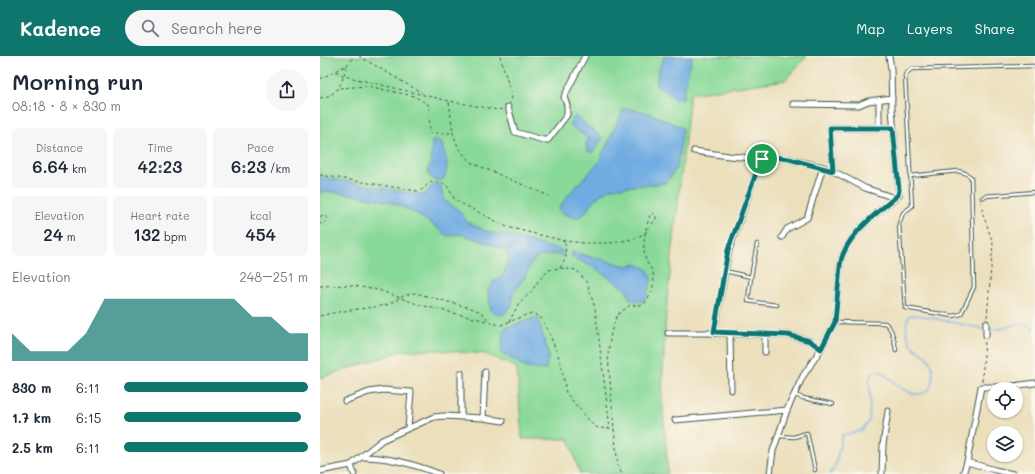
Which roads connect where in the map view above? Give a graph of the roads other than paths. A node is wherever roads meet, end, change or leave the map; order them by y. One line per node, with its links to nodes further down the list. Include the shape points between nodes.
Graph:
1 (585, 56): 7 (street, via 564,97 568,105 566,115 548,140 515,132)
2 (889, 56): 4 (street)
3 (1035, 66): 14 (lane, via 911,69 906,75)
4 (892, 98): 5 (street); 9 (street)
5 (879, 100): 6 (street, via 858,105); 8 (street)
6 (793, 104)
7 (508, 107)
8 (879, 128): 9 (street); 13 (street, via 830,128)
9 (893, 128): 16 (street, via 899,190)
10 (694, 151): 11 (street)
11 (762, 159): 12 (street, via 767,156 775,157); 20 (street, via 728,250)
12 (823, 167): 13 (street); 18 (street, via 807,218 787,229)
13 (833, 171): 16 (street, via 865,188)
14 (910, 176): 14 (lane, via 912,206 903,213 899,224 905,308 953,316 961,314 974,287 971,177 958,171)
15 (1035, 192): 17 (lane)
16 (895, 198): 23 (street, via 856,234 844,249)
17 (982, 198)
18 (782, 237)
19 (757, 244): 21 (lane)
20 (724, 271): 21 (lane); 25 (street)
21 (751, 277): 22 (lane, via 748,301)
22 (777, 305)
23 (835, 322): 30 (street); 31 (lane, via 886,322 891,330)
24 (986, 323): 29 (street)
25 (714, 332): 26 (street); 27 (street)
26 (668, 333)
27 (730, 334): 28 (street); 36 (street)
28 (765, 334): 30 (street, via 798,337 810,341); 32 (street)
29 (986, 335)
30 (821, 349): 37 (street, via 803,376)
31 (896, 350)
32 (765, 352)
33 (485, 372): 43 (street)
34 (461, 373): 42 (street)
35 (1035, 383): 49 (street, via 981,387)
36 (731, 390)
37 (795, 394): 39 (lane); 40 (street)
38 (345, 401): 46 (street, via 383,390 411,392)
39 (833, 404)
40 (787, 410): 44 (street); 47 (street)
41 (888, 411): 56 (street)
42 (461, 417): 43 (street); 46 (street, via 434,416)
43 (482, 418): 45 (street)
44 (675, 420)
45 (503, 421)
46 (408, 428): 48 (street, via 382,440)
47 (778, 436): 51 (lane, via 794,437 807,433); 55 (street)
48 (362, 457): 50 (street); 54 (street, via 419,466)
49 (967, 462): 57 (street); 58 (street)
50 (351, 465): 52 (street); 53 (street)
51 (815, 470)
52 (320, 471)
53 (354, 474)
54 (439, 474)
55 (770, 474)
56 (882, 474)
57 (963, 474)
58 (1013, 474)

